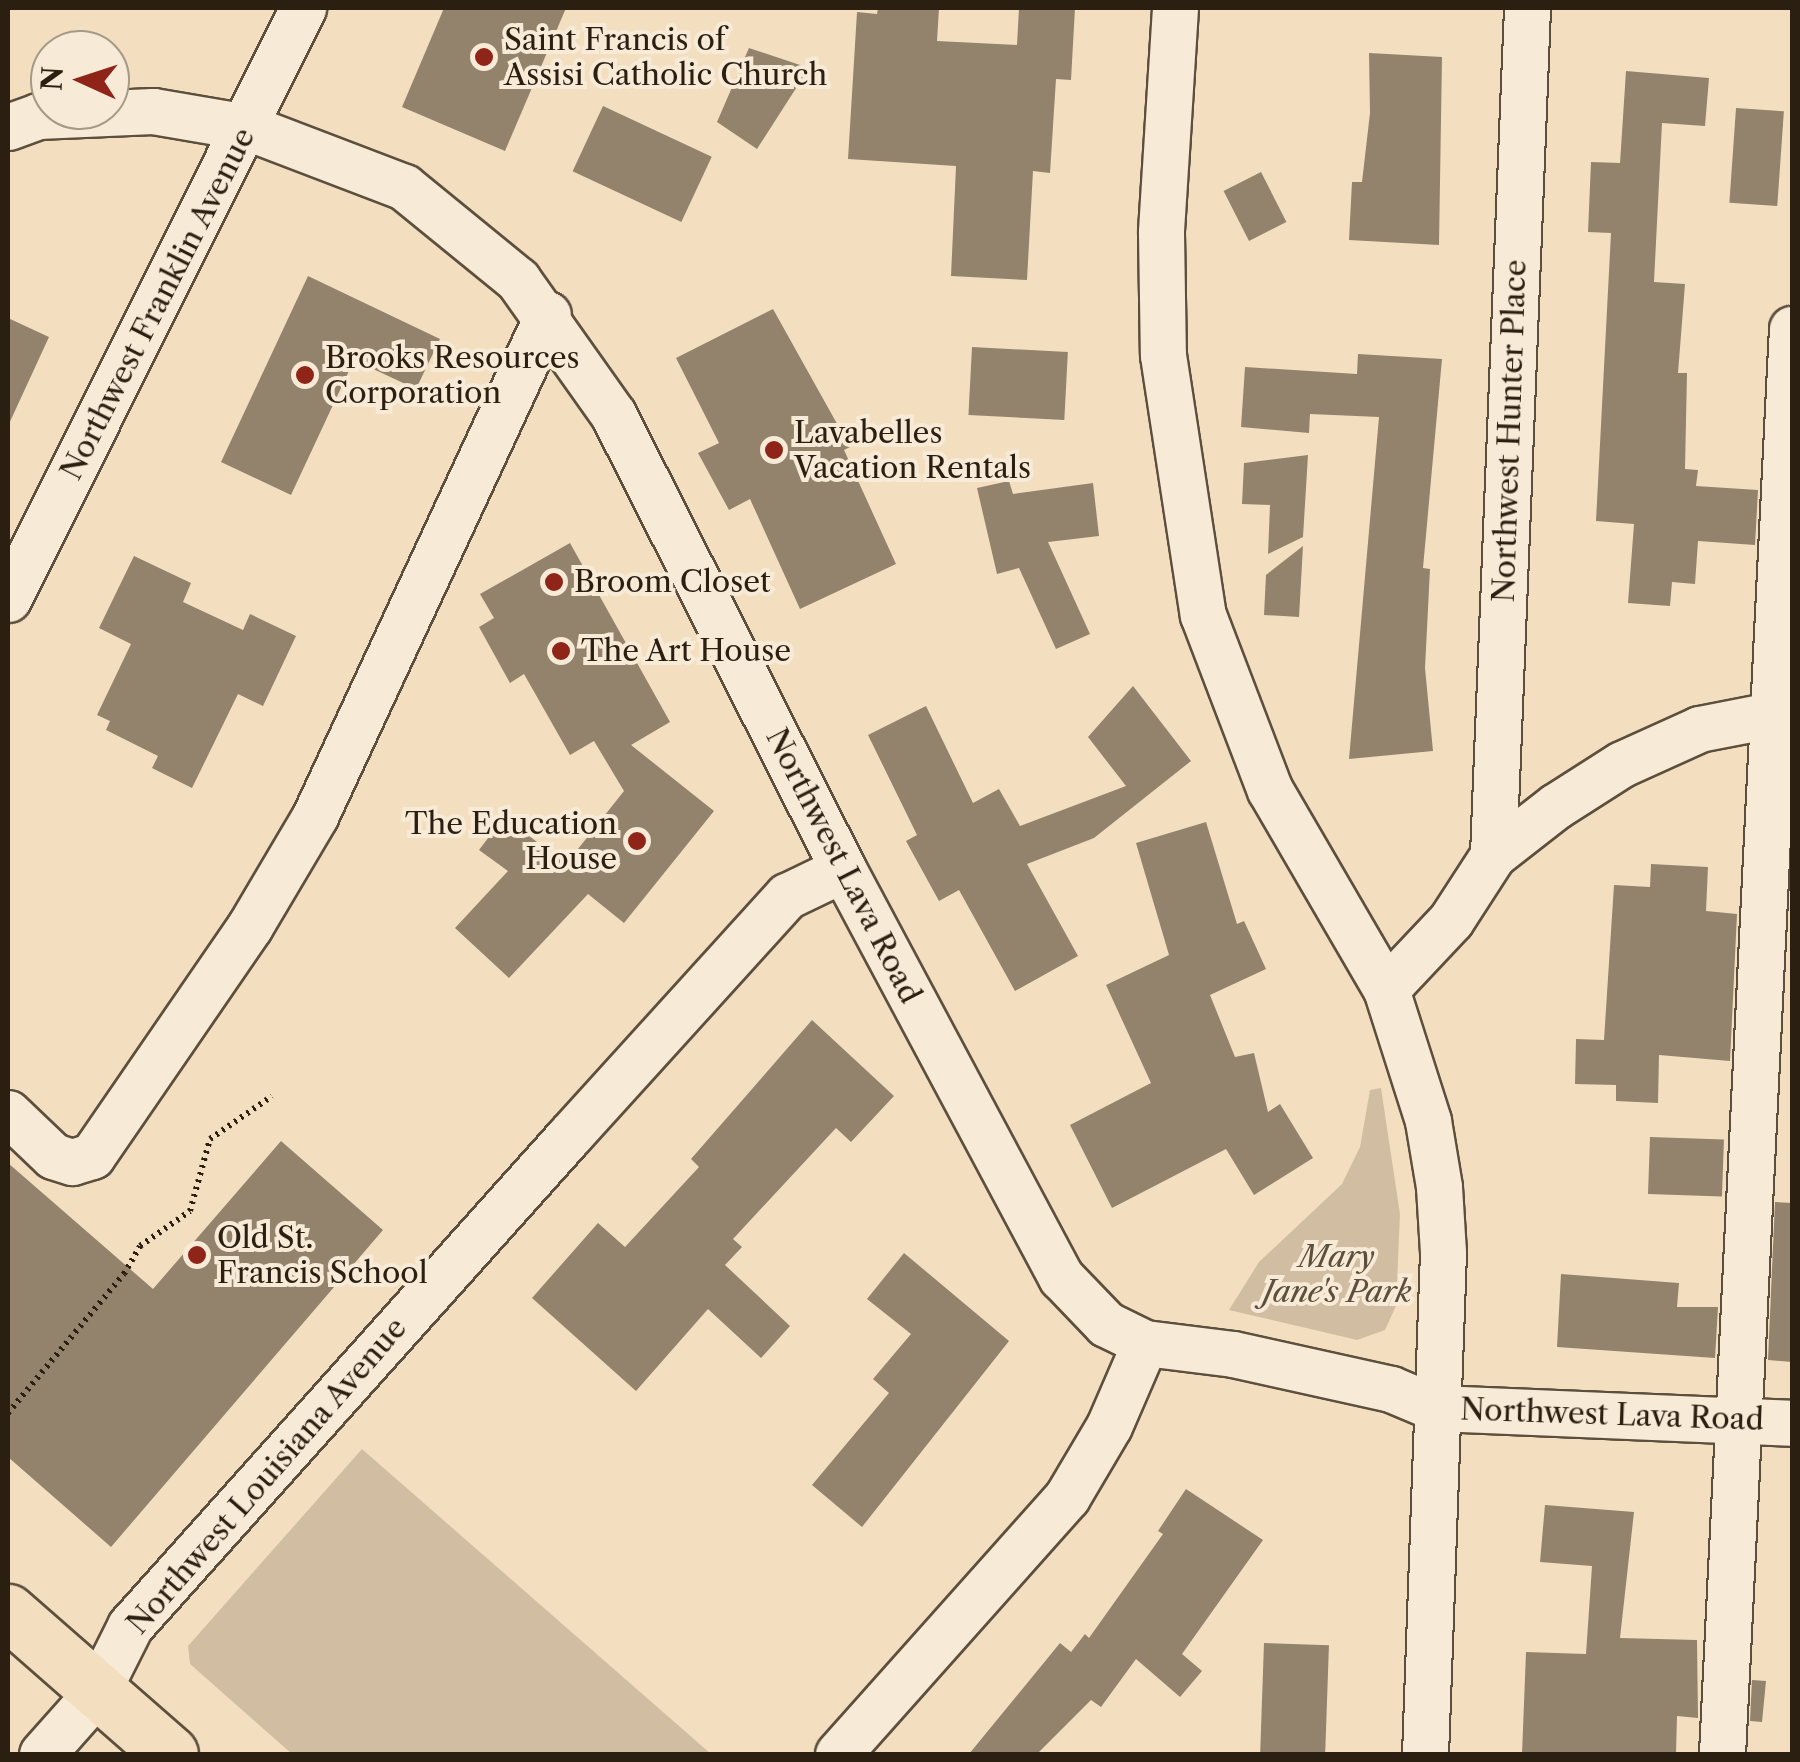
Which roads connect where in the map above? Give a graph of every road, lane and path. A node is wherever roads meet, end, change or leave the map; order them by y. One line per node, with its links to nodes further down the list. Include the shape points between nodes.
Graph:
1 (303, 8): 5 (street, Northwest Franklin Avenue)
2 (1176, 8): 12 (street, via 1161,233 1162,355 1203,615 1270,790)
3 (1527, 8): 10 (street, Northwest Hunter Place)
4 (8, 127): 5 (street, Northwest Lava Road, via 38,116 152,112)
5 (247, 127): 6 (street, Northwest Lava Road, via 404,187 486,249); 8 (street, Northwest Franklin Avenue)
6 (548, 314): 11 (street, Northwest Lava Road, via 647,478); 14 (street, via 315,816 250,926 92,1156 72,1162 53,1156)
7 (1792, 329): 9 (street)
8 (8, 599)
9 (1782, 712): 10 (street, via 1698,728 1622,764); 18 (street)
10 (1493, 855): 12 (street, via 1451,920)
11 (842, 869): 15 (street, Northwest Lava Road, via 1061,1278 1106,1324); 21 (street, Northwest Louisiana Avenue, via 788,896 519,1192 130,1626)
12 (1386, 990): 16 (street, via 1428,1121 1439,1187)
13 (272, 1096): 17 (path, via 210,1139 190,1211 140,1246)
14 (8, 1113)
15 (1145, 1344): 16 (street, Northwest Lava Road, via 1233,1354 1391,1389); 24 (street, via 1109,1426 1067,1497)
16 (1436, 1408): 18 (street, Northwest Lava Road); 25 (street)
17 (8, 1413)
18 (1737, 1420): 19 (street, Northwest Lava Road); 26 (street)
19 (1792, 1423)
20 (8, 1612): 21 (main road)
21 (97, 1692): 22 (street, Northwest Louisiana Avenue); 23 (main road)
22 (42, 1754)
23 (170, 1754)
24 (838, 1754)
25 (1424, 1754)
26 (1722, 1754)

